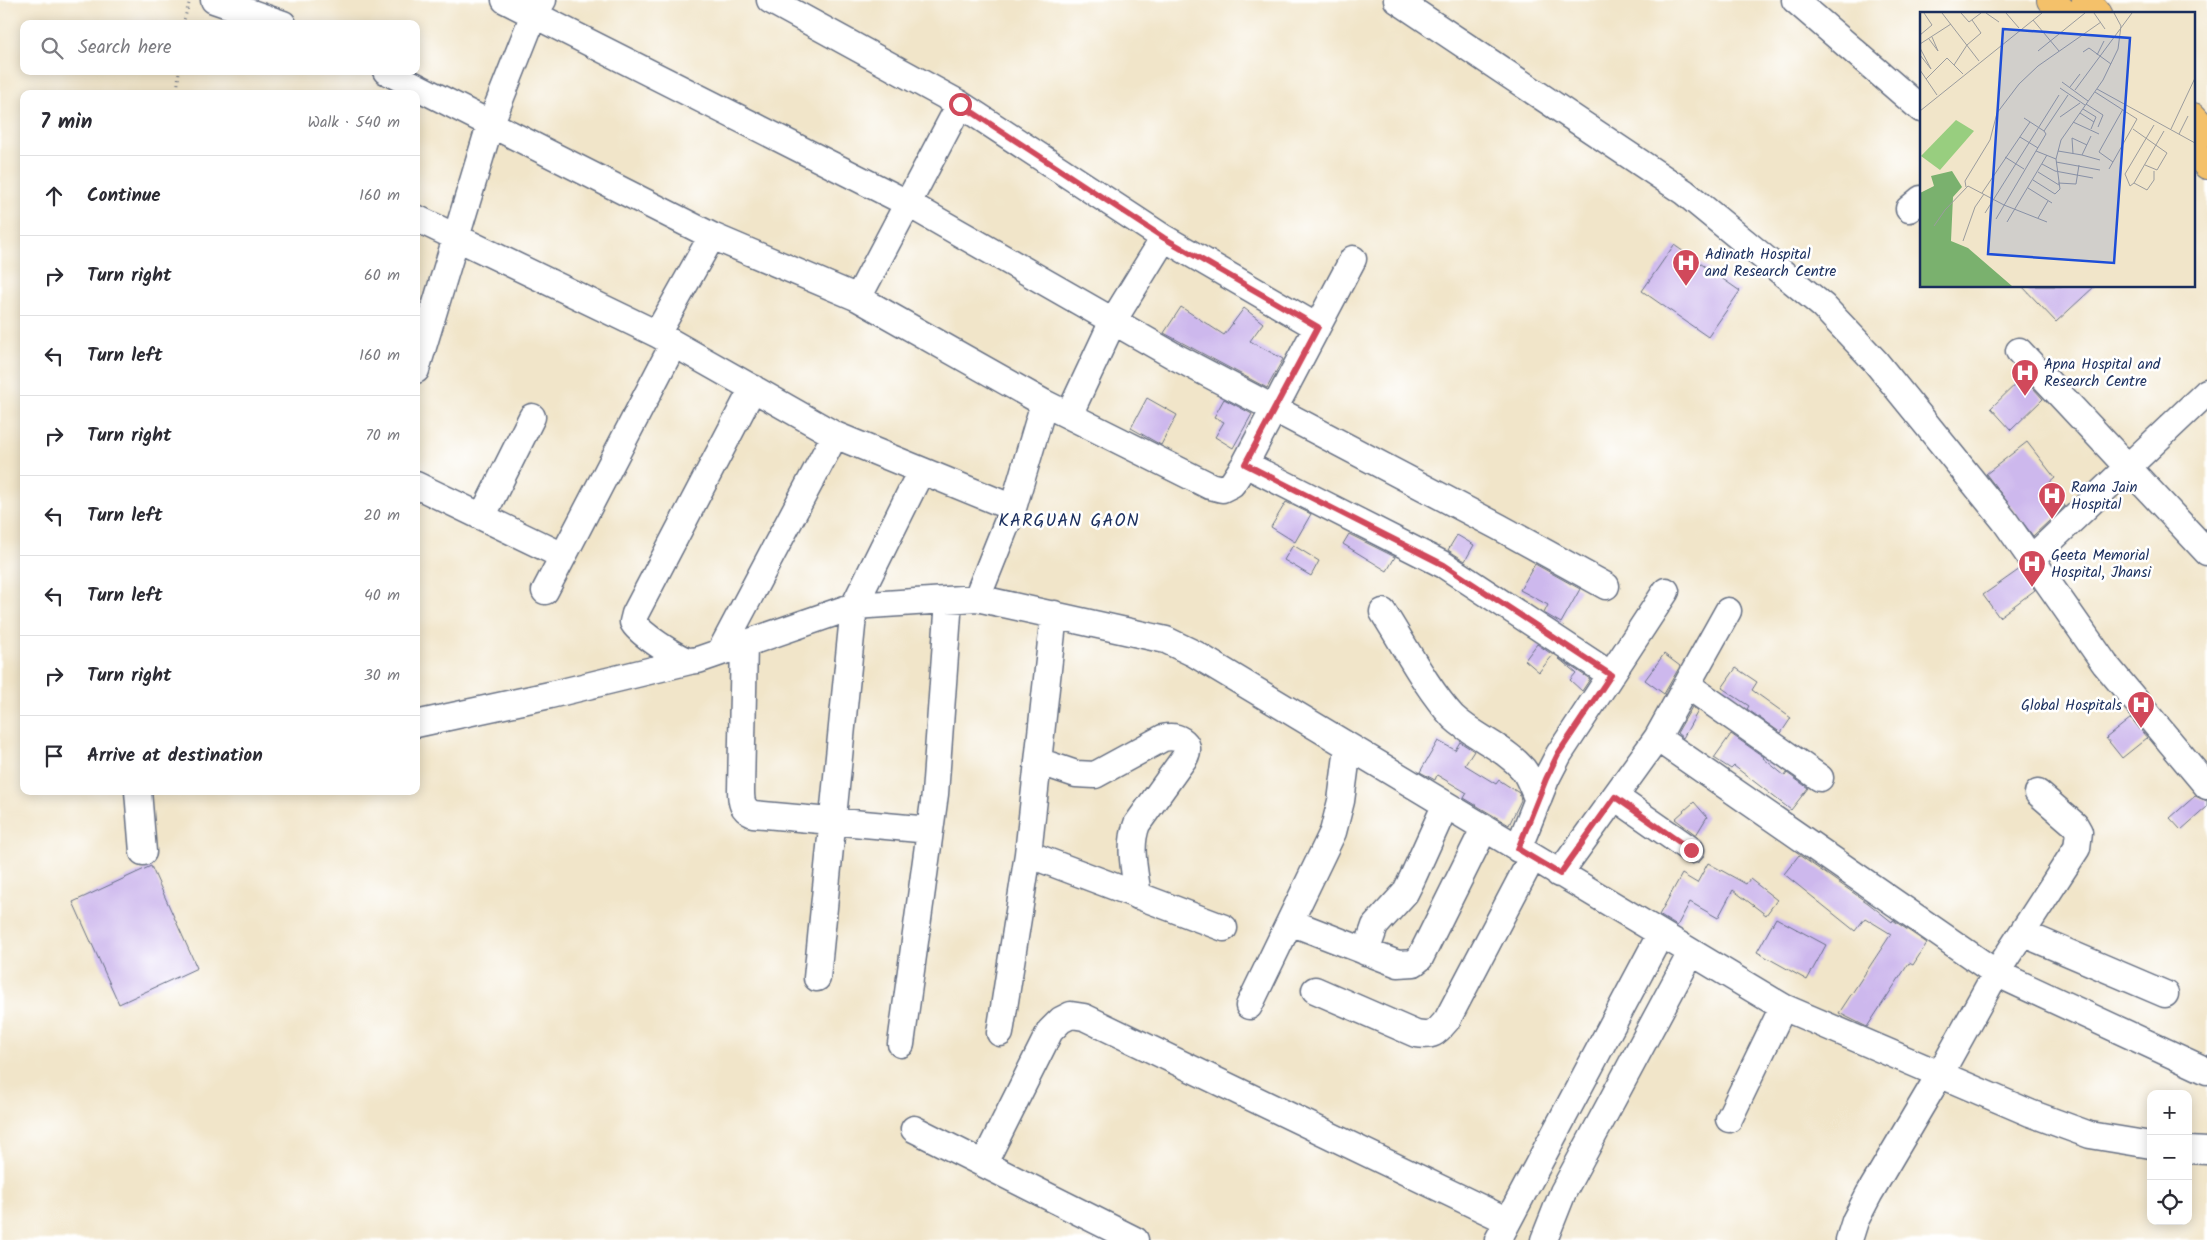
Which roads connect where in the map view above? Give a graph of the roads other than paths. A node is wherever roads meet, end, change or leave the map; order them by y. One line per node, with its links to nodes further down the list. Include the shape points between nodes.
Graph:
1 (214, 0): 11 (street)
2 (505, 0): 8 (street)
3 (770, 0): 13 (street)
4 (1396, 0): 47 (street, via 1684,192 1823,306 1875,361)
5 (1795, 0): 14 (street)
6 (2051, 0): 9 (main road)
7 (2086, 0): 10 (main road)
8 (538, 7): 16 (street); 20 (street)
9 (2063, 12)
10 (2096, 12)
11 (272, 20)
12 (394, 75): 16 (street)
13 (960, 104): 20 (street); 24 (street)
14 (1920, 108)
15 (2194, 118): 17 (main road)
16 (490, 125): 22 (street); 23 (street)
17 (2207, 132)
18 (2194, 151): 19 (main road)
19 (2207, 165)
20 (907, 203): 26 (street); 27 (street)
21 (420, 220): 23 (street)
22 (712, 236): 26 (street); 29 (street)
23 (456, 238): 29 (street); 31 (street)
24 (1164, 238): 27 (street); 28 (street)
25 (1353, 259): 28 (street)
26 (858, 298): 34 (street)
27 (1113, 321): 35 (street); 36 (street)
28 (1318, 327): 35 (street)
29 (665, 339): 32 (street); 46 (street)
30 (2019, 351): 40 (street)
31 (420, 357)
32 (753, 388): 38 (street); 59 (street, via 633,622 640,632)
33 (2207, 392): 40 (street)
34 (1044, 403): 36 (street); 43 (street)
35 (1275, 410): 39 (street); 48 (street)
36 (1069, 415): 39 (street, via 1222,490 1232,484)
37 (532, 417): 44 (street)
38 (835, 436): 41 (street); 58 (street)
39 (1245, 464): 60 (street, via 1444,565)
40 (2128, 468): 45 (street); 47 (street)
41 (921, 471): 43 (street); 53 (street)
42 (420, 487): 44 (street)
43 (1013, 508): 51 (street)
44 (482, 517): 46 (street)
45 (2207, 552)
46 (563, 556): 49 (street)
47 (2032, 558): 67 (street, via 2105,664)
48 (1606, 586)
49 (545, 590)
50 (1666, 590): 60 (street)
51 (977, 598): 52 (street); 56 (street)
52 (949, 600): 53 (street); 75 (street)
53 (854, 606): 57 (street); 73 (street)
54 (1728, 611): 61 (street)
55 (1383, 612): 71 (street, via 1440,701 1467,729 1522,769)
56 (1054, 614): 64 (street, via 1166,640 1195,654); 65 (street)
57 (744, 643): 58 (street); 73 (street, via 740,790 745,810 753,814)
58 (720, 652): 59 (street)
59 (690, 661): 62 (street)
60 (1611, 675): 71 (street, via 1558,754)
61 (1687, 685): 63 (street); 66 (street)
62 (420, 723)
63 (1657, 738): 70 (street); 88 (street)
64 (1348, 748): 72 (street); 82 (street, via 1341,802 1333,832)
65 (1038, 761): 79 (street); 81 (street, via 1076,774 1095,775 1163,738 1172,736 1187,746 1185,757 1137,824 1134,833 1132,851)
66 (1820, 778)
67 (2207, 786)
68 (2038, 793): 84 (street, via 2075,825 2079,839 2077,848)
69 (138, 795): 77 (street)
70 (1615, 797): 76 (street); 80 (street)
71 (1538, 800): 78 (street)
72 (1445, 806): 74 (street); 86 (street, via 1412,879 1376,926)
73 (832, 823): 75 (street); 89 (street)
74 (1484, 829): 78 (street); 86 (street, via 1420,958 1414,963 1398,964)
75 (930, 830): 95 (street)
76 (1691, 850)
77 (143, 852)
78 (1525, 853): 80 (street); 90 (street, via 1439,1030 1429,1036 1416,1034)
79 (1028, 854): 81 (street); 94 (street)
80 (1560, 874): 85 (street)
81 (1138, 896): 83 (street)
82 (1290, 922): 86 (street); 92 (street)
83 (1224, 928)
84 (2022, 933): 88 (street); 91 (street)
85 (1660, 934): 87 (street); 104 (street)
86 (1366, 952)
87 (1691, 953): 93 (street); 106 (street, via 1563,1192)
88 (1996, 973): 96 (street); 97 (street)
89 (817, 978)
90 (1315, 990)
91 (2165, 994)
92 (1249, 1006)
93 (1783, 1007): 97 (street); 98 (street)
94 (1000, 1033)
95 (901, 1044)
96 (2207, 1071)
97 (1940, 1074): 100 (street, via 2090,1135); 107 (street, via 1869,1194)
98 (1729, 1119)
99 (914, 1129): 103 (street)
100 (2147, 1144)
101 (2192, 1150): 102 (street)
102 (2207, 1151)
103 (984, 1163): 104 (street, via 1050,1032 1071,1014 1084,1017); 105 (street)
104 (1503, 1231)
105 (1135, 1240)
106 (1544, 1240)
107 (1849, 1240)

